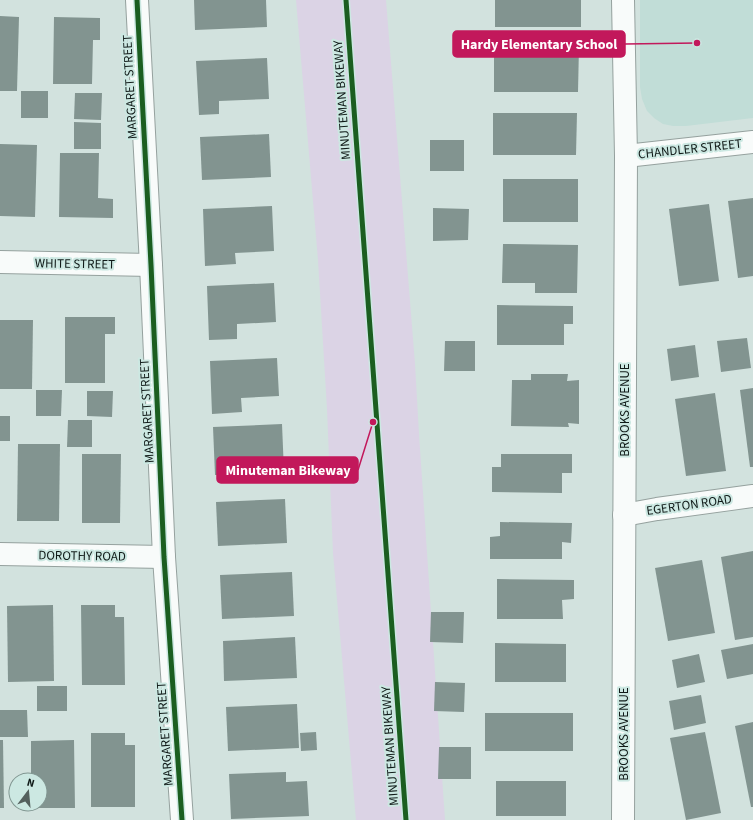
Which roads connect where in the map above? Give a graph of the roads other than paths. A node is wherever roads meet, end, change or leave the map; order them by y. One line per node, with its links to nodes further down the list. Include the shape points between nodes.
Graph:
1 (137, 0): 6 (street, MARGARET STREET)
2 (623, 0): 4 (street, BROOKS AVENUE)
3 (753, 142): 4 (street, CHANDLER STREET)
4 (626, 156): 8 (street, BROOKS AVENUE)
5 (0, 262): 6 (street, WHITE STREET)
6 (151, 265): 10 (street, MARGARET STREET)
7 (753, 496): 8 (street, EGERTON ROAD)
8 (624, 515): 12 (street, BROOKS AVENUE)
9 (0, 554): 10 (street, DOROTHY ROAD)
10 (164, 557): 11 (street, MARGARET STREET)
11 (182, 820)
12 (623, 820)

